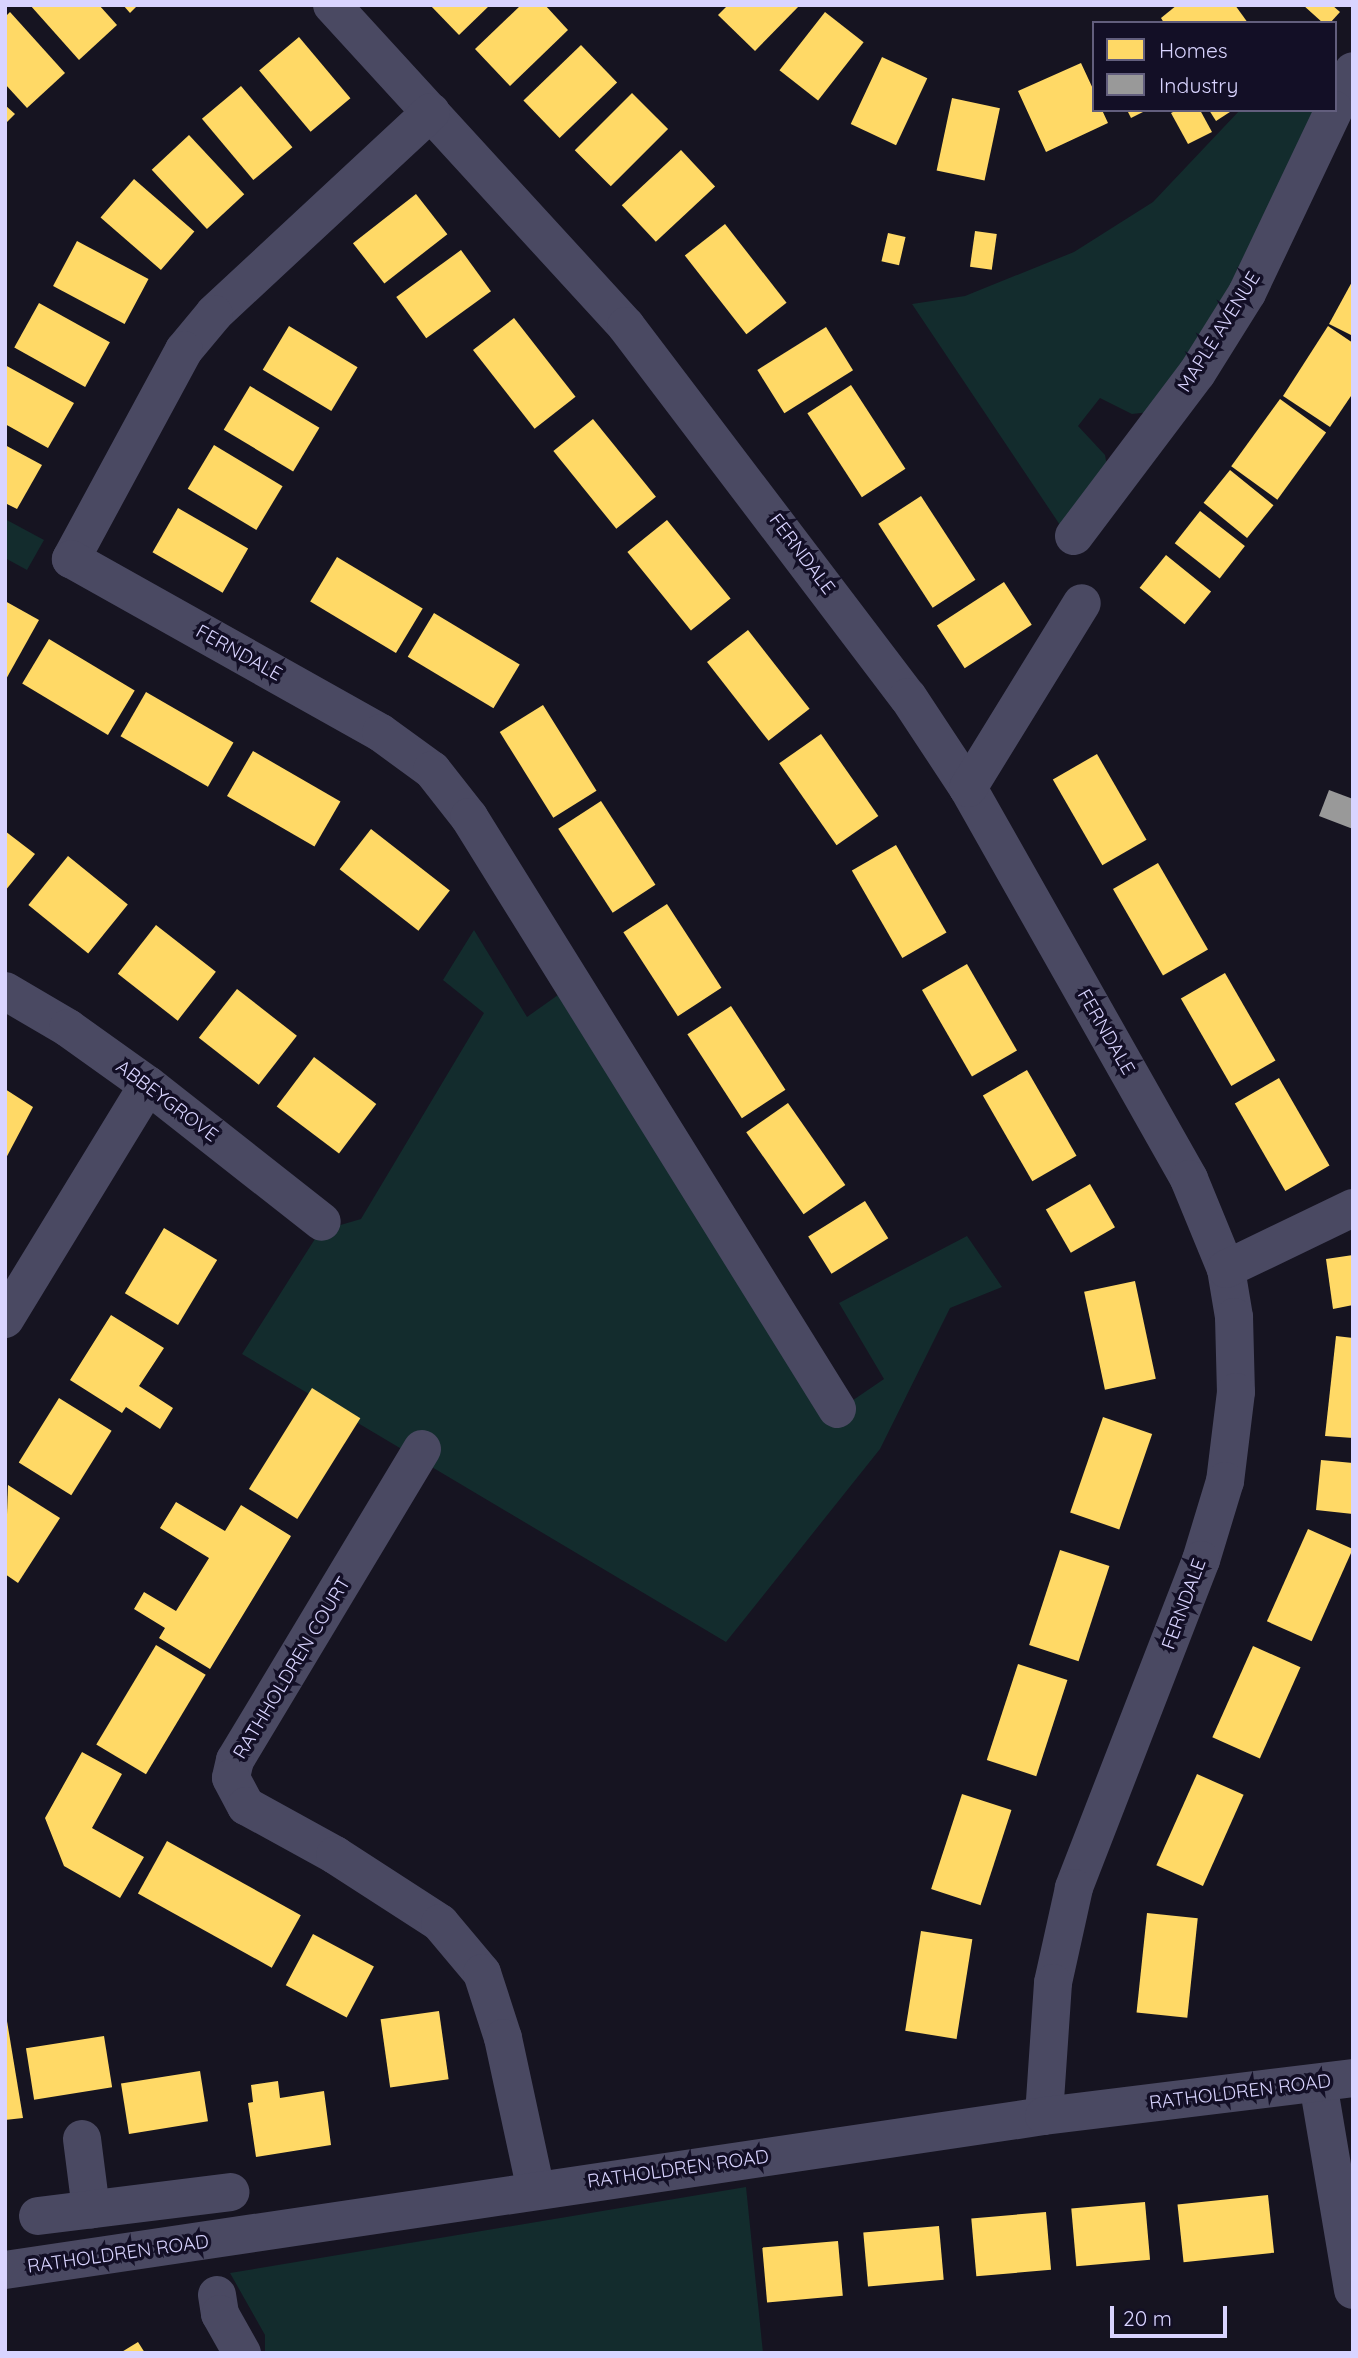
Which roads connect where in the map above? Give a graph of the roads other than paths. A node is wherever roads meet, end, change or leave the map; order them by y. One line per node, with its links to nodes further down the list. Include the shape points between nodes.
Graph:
1 (332, 5): 4 (street, FERNDALE)
2 (1353, 71): 3 (street, MAPLE AVENUE)
3 (1337, 105)
4 (431, 112): 8 (street, FERNDALE, via 626,326 901,686); 15 (street, FERNDALE, via 214,314 184,350 71,559 381,733 432,770 469,817)
5 (1334, 112): 6 (street, MAPLE AVENUE, via 1247,293 1197,373)
6 (1074, 536)
7 (1082, 603): 8 (street)
8 (968, 788): 13 (street, FERNDALE, via 1189,1179)
9 (5, 991): 10 (street, ABBEYGROVE, via 68,1027)
10 (148, 1085): 12 (street, ABBEYGROVE); 14 (street)
11 (1353, 1208): 13 (street)
12 (322, 1222)
13 (1226, 1269): 18 (street, FERNDALE, via 1234,1317 1236,1392 1225,1481 1201,1560 1074,1888 1054,1983)
14 (5, 1319)
15 (837, 1409)
16 (422, 1449): 20 (street, RATHHOLDREN COURT, via 236,1760 231,1778 246,1806 335,1855 440,1923 482,1973 503,2038)
17 (1336, 2080): 18 (street, RATHOLDREN ROAD); 27 (street)
18 (1044, 2116): 20 (street, RATHOLDREN ROAD)
19 (82, 2139): 23 (street)
20 (536, 2190): 25 (street, RATHOLDREN ROAD)
21 (231, 2192): 22 (street)
22 (161, 2200): 23 (street); 25 (street)
23 (91, 2209): 24 (street)
24 (37, 2216)
25 (169, 2246): 26 (street, RATHOLDREN ROAD)
26 (5, 2270)
27 (1353, 2290)
28 (217, 2295): 29 (street, via 220,2314)
29 (242, 2353)

